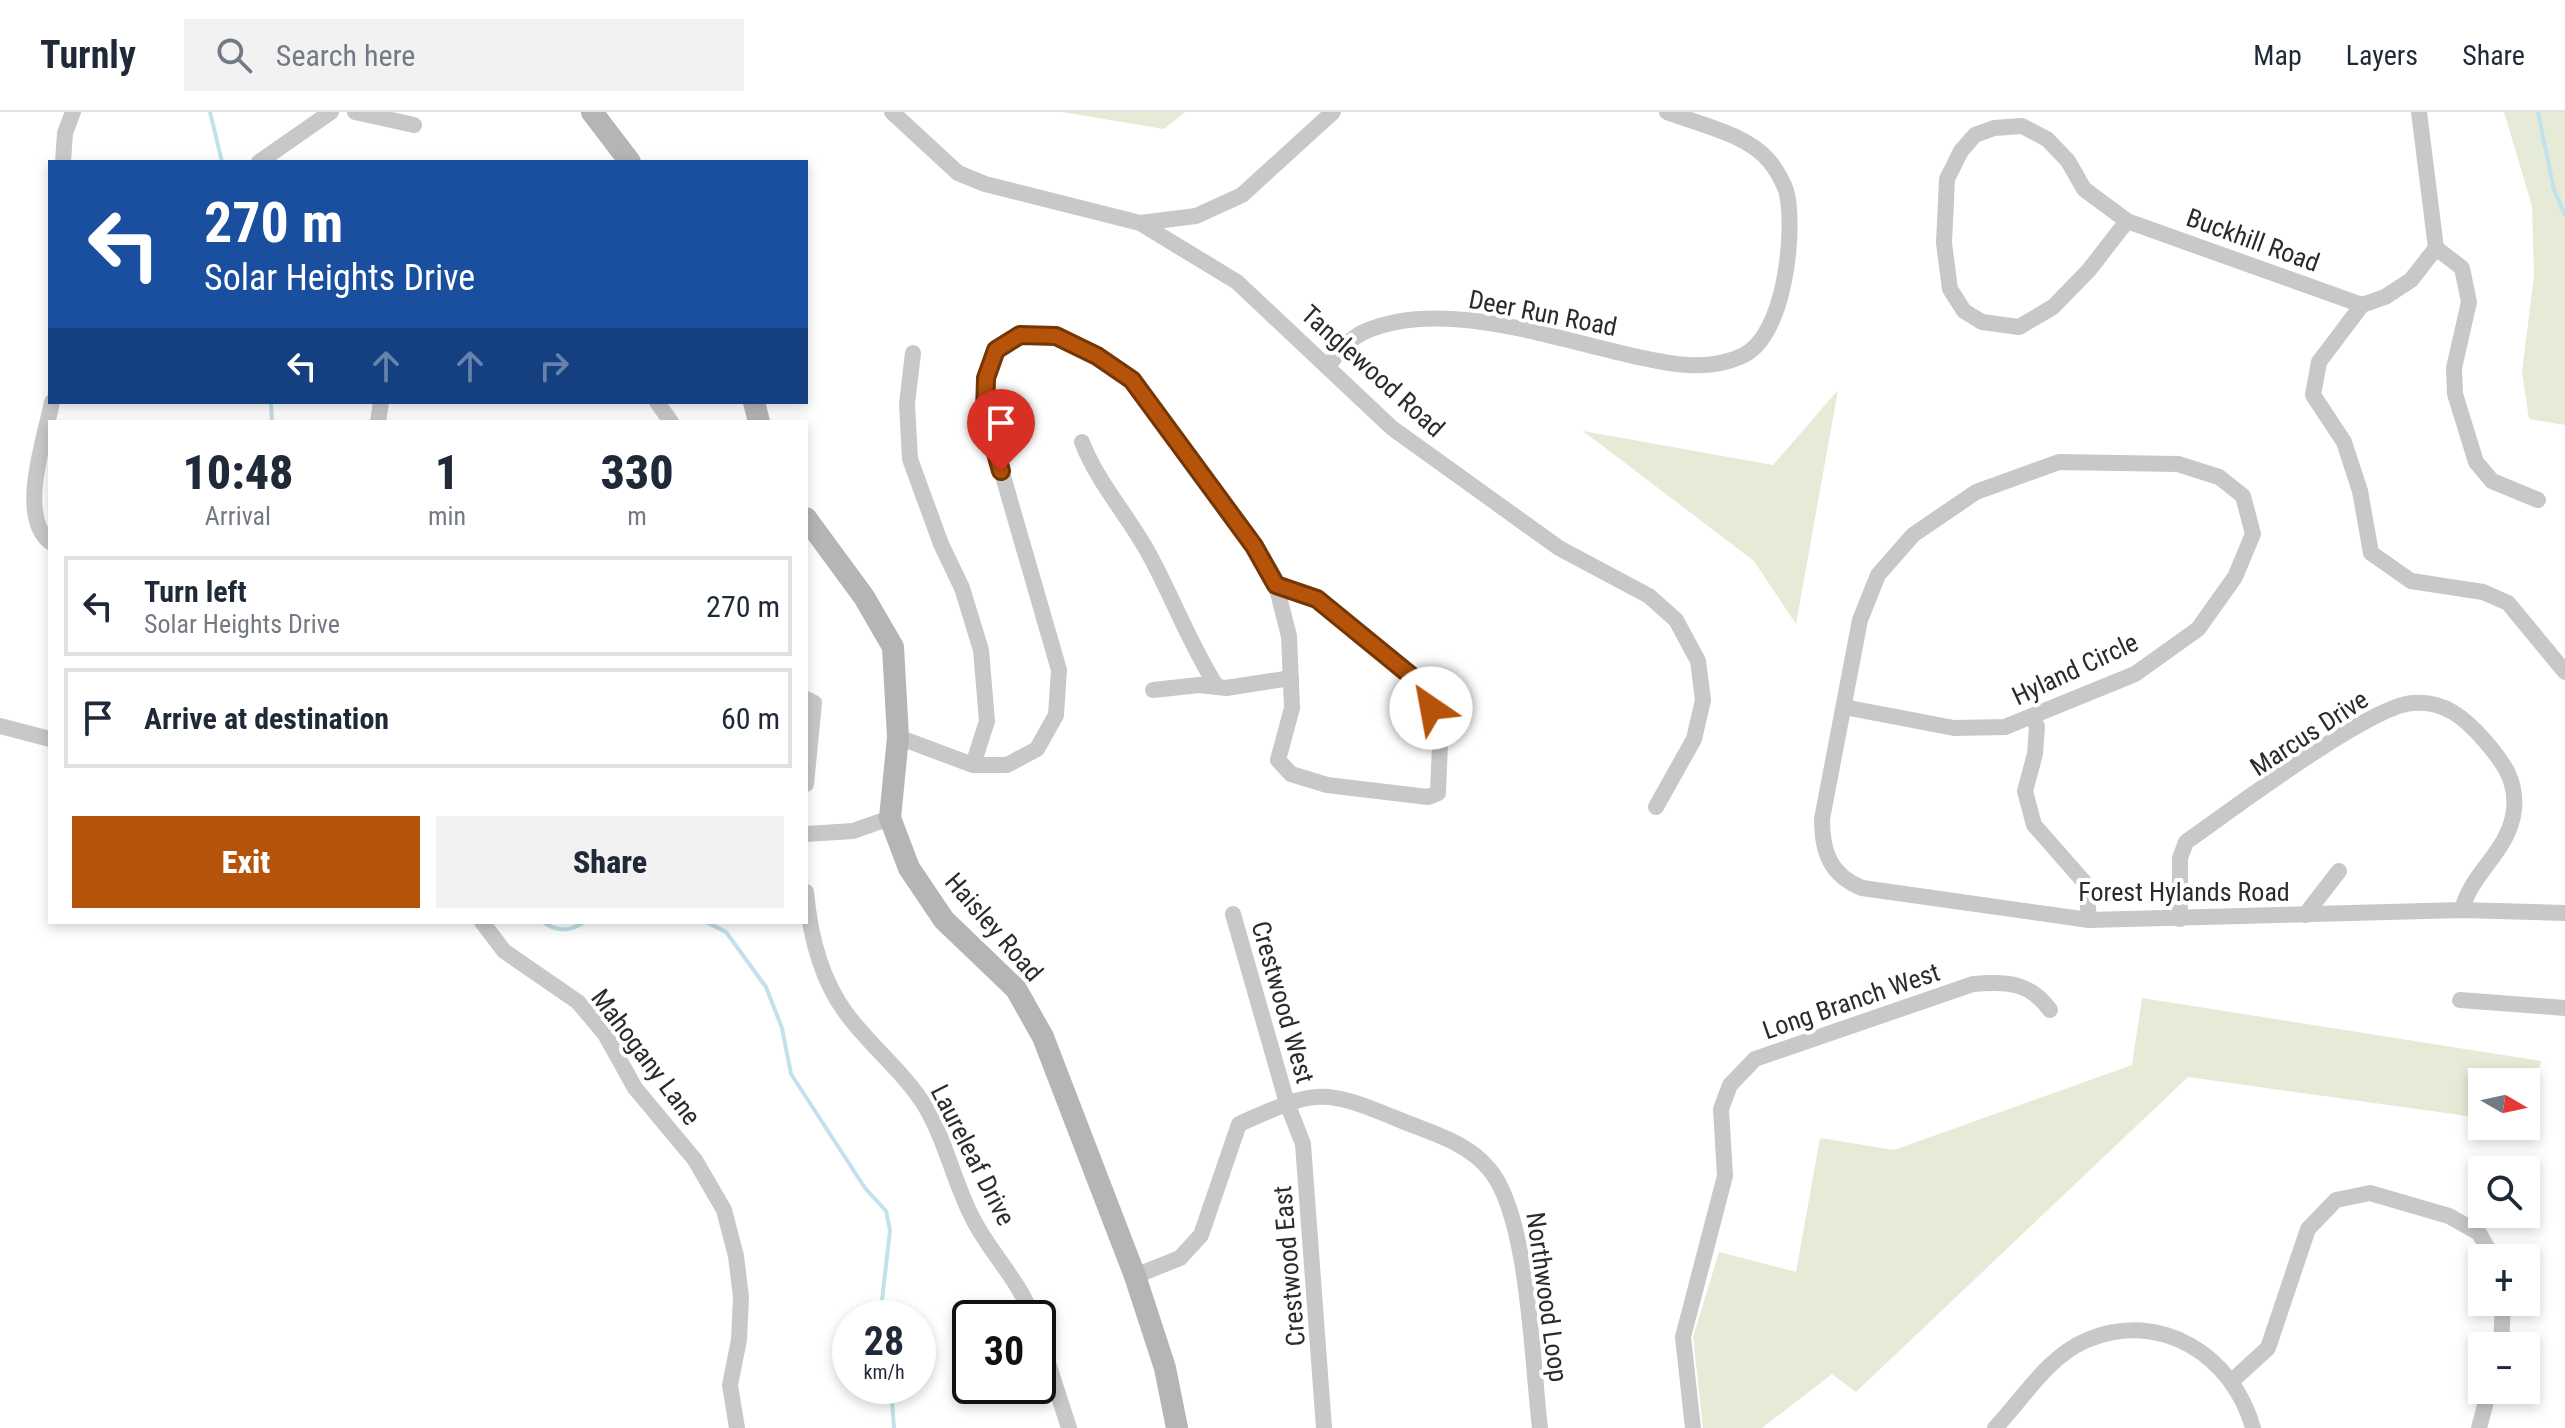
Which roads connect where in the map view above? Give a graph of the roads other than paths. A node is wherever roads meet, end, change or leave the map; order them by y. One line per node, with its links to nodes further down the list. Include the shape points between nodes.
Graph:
1 (73, 112): 10 (street)
2 (331, 112): 11 (street)
3 (355, 112): 9 (street)
4 (592, 112): 12 (street)
5 (892, 112): 14 (street, Tanglewood Road, via 958,173)
6 (1333, 112): 14 (street, via 1242,195 1196,216)
7 (1667, 112): 18 (street, Deer Run Road, via 1739,140 1770,161 1787,193 1787,280 1759,342 1745,355 1714,365 1676,366 1497,325 1415,318 1366,331)
8 (2419, 112): 15 (street)
9 (414, 125)
10 (63, 160)
11 (262, 160)
12 (628, 160)
13 (2127, 221): 13 (street, Buckhill Road, via 2053,307 2019,327 1982,322 1964,311 1950,289 1944,243 1947,179 1975,135 2022,126 2047,139 2084,189); 16 (street, Buckhill Road)
14 (1140, 223): 18 (street, Tanglewood Road, via 1237,282)
15 (2436, 248): 16 (street, via 2411,280); 21 (street, via 2462,268 2469,302 2454,368 2455,394 2476,462 2492,481)
16 (2362, 305): 25 (street, via 2319,362 2313,395 2344,442 2371,553 2411,581 2483,592 2508,603)
17 (913, 353): 36 (street, via 907,404 910,459 981,650 987,721)
18 (1327, 367): 37 (street, Tanglewood Road, via 1405,437 1559,548 1649,596 1676,620 1698,661 1703,700 1694,739)
19 (48, 422): 23 (street, via 32,500)
20 (1082, 442): 27 (street, via 1093,472 1147,551)
21 (2538, 500)
22 (808, 521): 33 (street, Haisley Road, via 893,647)
23 (48, 540)
24 (1276, 585): 26 (street, via 1289,636); 26 (street, via 1317,599 1410,675 1431,708 1440,744 1438,793 1428,797 1327,785 1291,774 1278,760 1292,708); 36 (street, via 1254,546 1132,380 1056,336 1020,335 996,350 986,378 985,414 1059,670 1056,715 1037,749 1007,765)
25 (2565, 672)
26 (1291, 678): 27 (street)
27 (1217, 687): 28 (street)
28 (1153, 690)
29 (808, 700): 35 (street, via 814,703)
30 (1844, 707): 31 (street, Hyland Circle, via 1980,730); 31 (street, Hyland Circle, via 1860,620 1878,575 1913,535 1976,492 2059,462 2101,462 2178,464 2219,477 2243,496 2253,534 2235,577 2198,629 2135,674); 47 (street, Forest Hylands Road, via 1822,819 1822,844 1836,872 1862,888)
31 (2033, 717): 47 (street, via 2035,754 2025,791 2034,825 2086,884)
32 (0, 726): 34 (street)
33 (898, 737): 36 (street); 38 (street, Haisley Road)
34 (48, 738)
35 (808, 764)
36 (973, 765)
37 (1656, 807)
38 (890, 818): 39 (street, via 853,831); 54 (street, Haisley Road, via 909,868 944,920 1016,989 1043,1037)
39 (808, 834)
40 (2339, 871): 45 (street)
41 (2462, 910): 43 (street, Forest Hylands Road); 45 (street, Forest Hylands Road); 46 (street, Marcus Drive, via 2466,892 2510,831 2514,787 2506,766 2467,721 2449,709 2411,702 2375,715 2186,842 2180,858)
42 (808, 912): 55 (street, Laureleaf Drive, via 825,978 846,1013 926,1108 974,1221)
43 (2565, 913)
44 (1233, 914): 52 (street, Crestwood West)
45 (2305, 915): 46 (street, Forest Hylands Road)
46 (2180, 919): 47 (street, Forest Hylands Road)
47 (2089, 920)
48 (484, 924): 59 (street, Mahogany Lane, via 504,951 578,1002 605,1034 635,1088 695,1160 724,1210 741,1297 730,1385)
49 (2460, 1000): 50 (street)
50 (2565, 1008)
51 (2050, 1010): 64 (street, Long Branch West, via 2037,992 2000,982 1973,984 1755,1059 1730,1085 1721,1109 1725,1176 1683,1337)
52 (1287, 1103): 54 (street, Northwood Loop, via 1239,1124 1201,1235 1180,1258); 62 (street, Crestwood East, via 1303,1144); 63 (street, Northwood Loop, via 1320,1094 1351,1099 1463,1146 1489,1168 1510,1202 1518,1234)
53 (2485, 1244): 56 (street, via 2479,1233 2449,1216 2370,1193 2336,1200 2308,1229 2268,1348)
54 (1135, 1276): 61 (street, Haisley Road, via 1165,1368)
55 (1024, 1300)
56 (2233, 1380): 65 (street, via 2200,1350 2164,1333 2109,1334 2086,1340 2048,1366); 66 (street)
57 (1056, 1388): 60 (street)
58 (2485, 1404): 67 (street)
59 (737, 1428)
60 (1069, 1428)
61 (1177, 1428)
62 (1324, 1428)
63 (1540, 1428)
64 (1693, 1428)
65 (1995, 1428)
66 (2253, 1428)
67 (2479, 1428)

